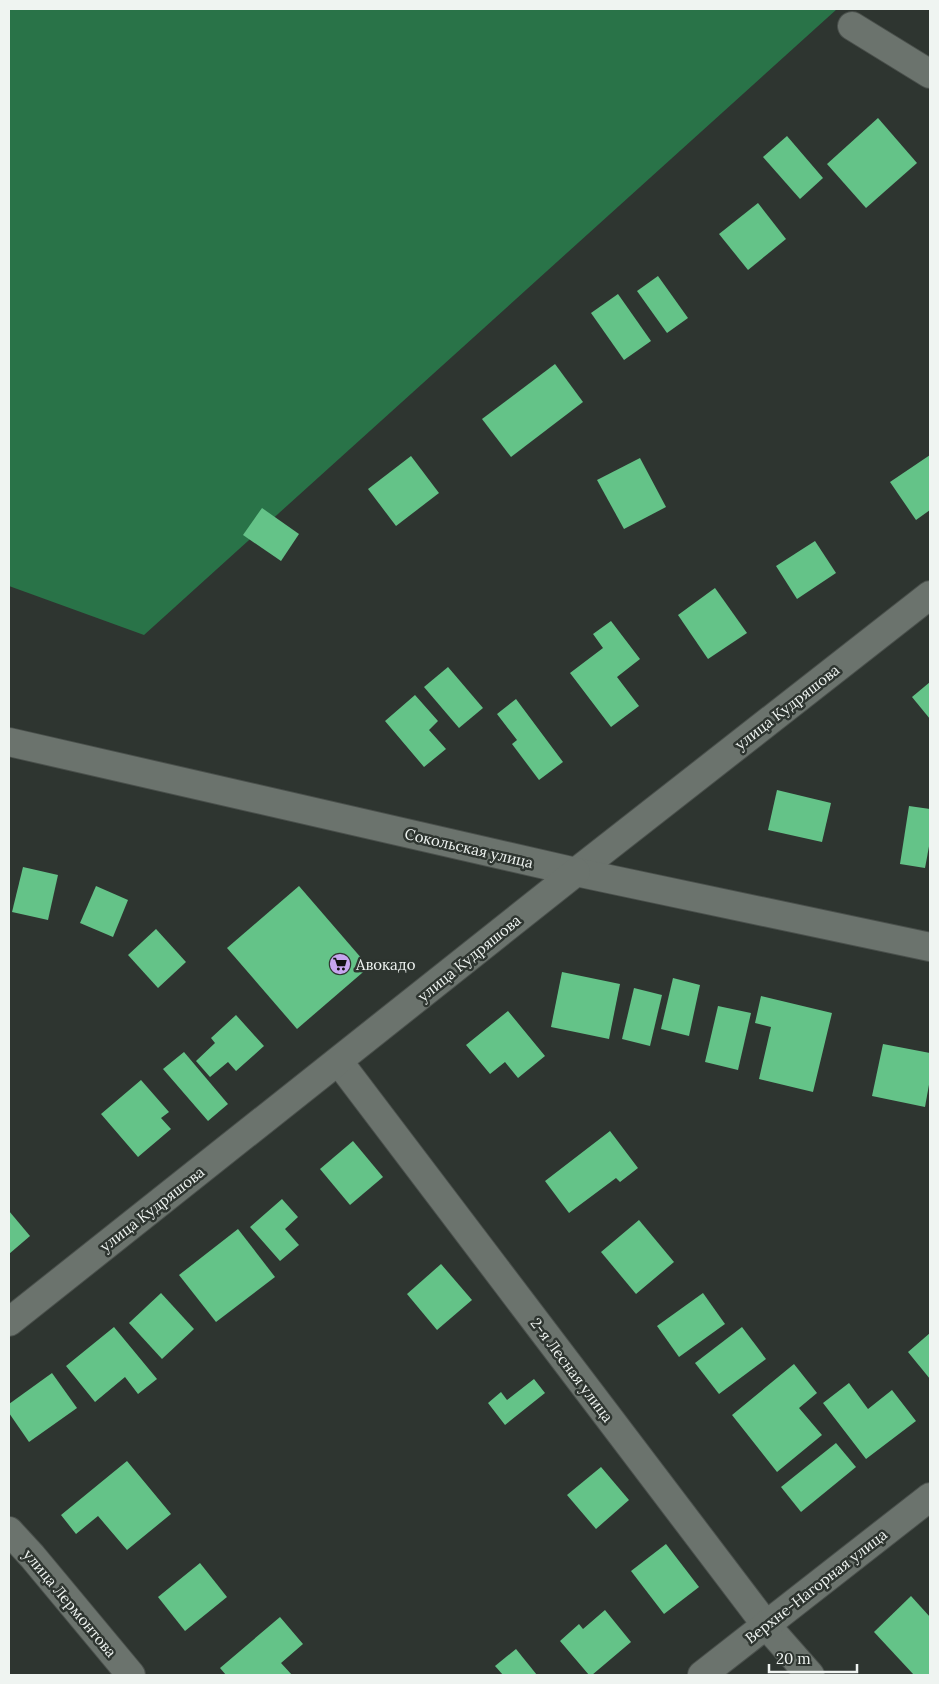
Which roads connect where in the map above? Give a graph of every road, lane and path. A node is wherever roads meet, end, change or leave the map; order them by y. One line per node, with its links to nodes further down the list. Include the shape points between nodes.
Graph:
1 (852, 26): 2 (street)
2 (930, 74)
3 (930, 595): 5 (street, улица Кудряшова)
4 (9, 742): 5 (street, Сокольская улица)
5 (576, 872): 6 (street, Сокольская улица); 7 (street, улица Кудряшова)
6 (930, 947)
7 (339, 1062): 8 (street, улица Кудряшова); 11 (street, 2-я Лесная улица)
8 (9, 1322)
9 (930, 1497): 11 (street, Верхне-Нагорная улица)
10 (9, 1531): 12 (street, улица Лермонтова)
11 (766, 1625): 13 (street, Верхне-Нагорная улица); 14 (street, 2-я Лесная улица)
12 (131, 1675)
13 (702, 1675)
14 (810, 1675)

